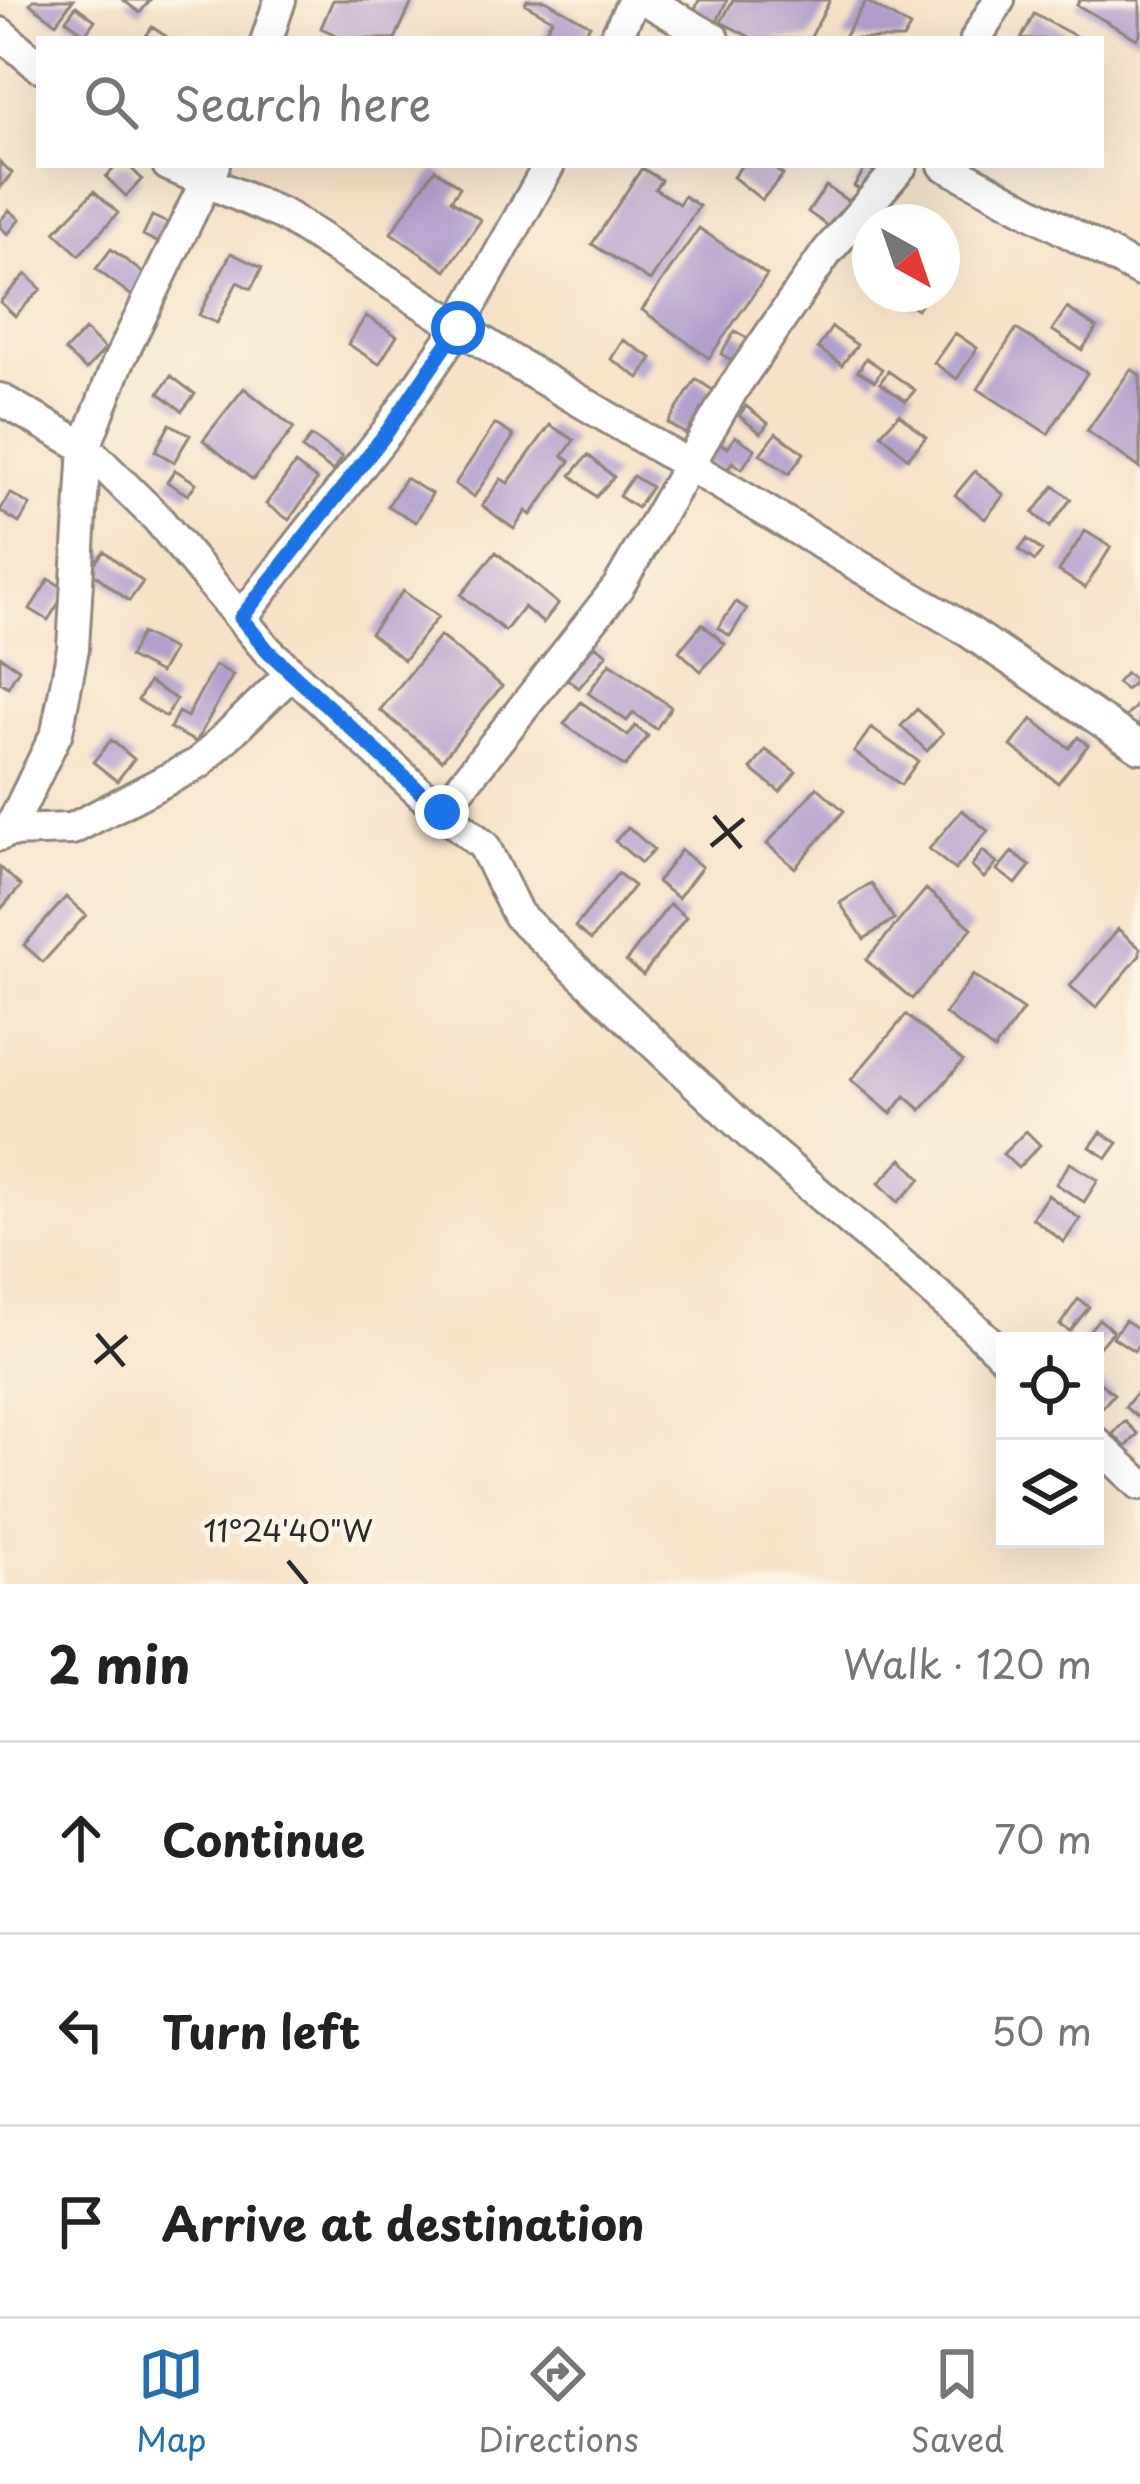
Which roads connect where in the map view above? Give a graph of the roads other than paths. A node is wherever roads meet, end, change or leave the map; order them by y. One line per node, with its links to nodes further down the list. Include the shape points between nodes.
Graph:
1 (280, 0): 6 (street)
2 (634, 0): 7 (street)
3 (646, 0): 8 (street)
4 (999, 0): 9 (street)
5 (0, 33): 10 (street)
6 (268, 36)
7 (616, 36)
8 (709, 36)
9 (978, 36)
10 (36, 63)
11 (547, 168): 16 (street)
12 (899, 168): 19 (street, via 827,252)
13 (950, 168): 15 (street)
14 (210, 173): 16 (street); 18 (street)
15 (1140, 271)
16 (458, 328): 19 (street); 20 (street)
17 (0, 399): 18 (street)
18 (85, 447): 20 (street); 24 (street, via 73,648 57,732)
19 (687, 465): 22 (street, via 962,627); 23 (street, via 618,586)
20 (241, 618): 21 (street)
21 (292, 674): 23 (street); 24 (street, via 199,763 72,829)
22 (1140, 747)
23 (442, 812): 25 (street, via 484,846 518,915 753,1137)
24 (4, 833)
25 (996, 1349)
26 (1104, 1450): 27 (street)
27 (1140, 1484)

